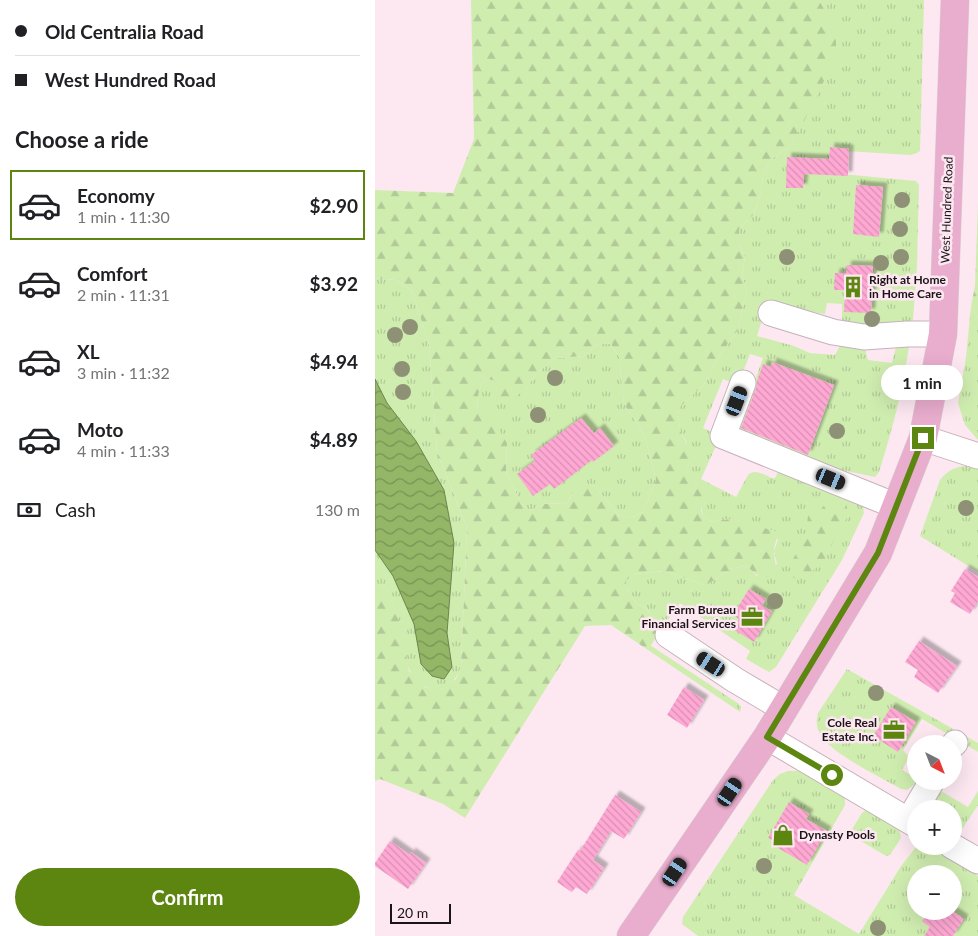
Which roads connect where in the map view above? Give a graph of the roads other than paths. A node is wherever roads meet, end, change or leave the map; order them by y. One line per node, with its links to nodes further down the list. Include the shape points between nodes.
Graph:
1 (955, 0): 3 (main road, West Hundred Road)
2 (771, 313): 3 (street, via 833,332 864,337)
3 (943, 334): 5 (main road, West Hundred Road)
4 (743, 383): 7 (street, via 723,436)
5 (923, 438): 6 (street); 7 (main road, West Hundred Road)
6 (978, 456)
7 (896, 506): 9 (main road, West Hundred Road, via 878,553)
8 (668, 635): 9 (street)
9 (784, 709): 10 (main road, West Hundred Road)
10 (767, 737): 11 (street); 14 (main road, West Hundred Road)
11 (907, 819)
12 (962, 852): 13 (street)
13 (978, 862)
14 (631, 936)

